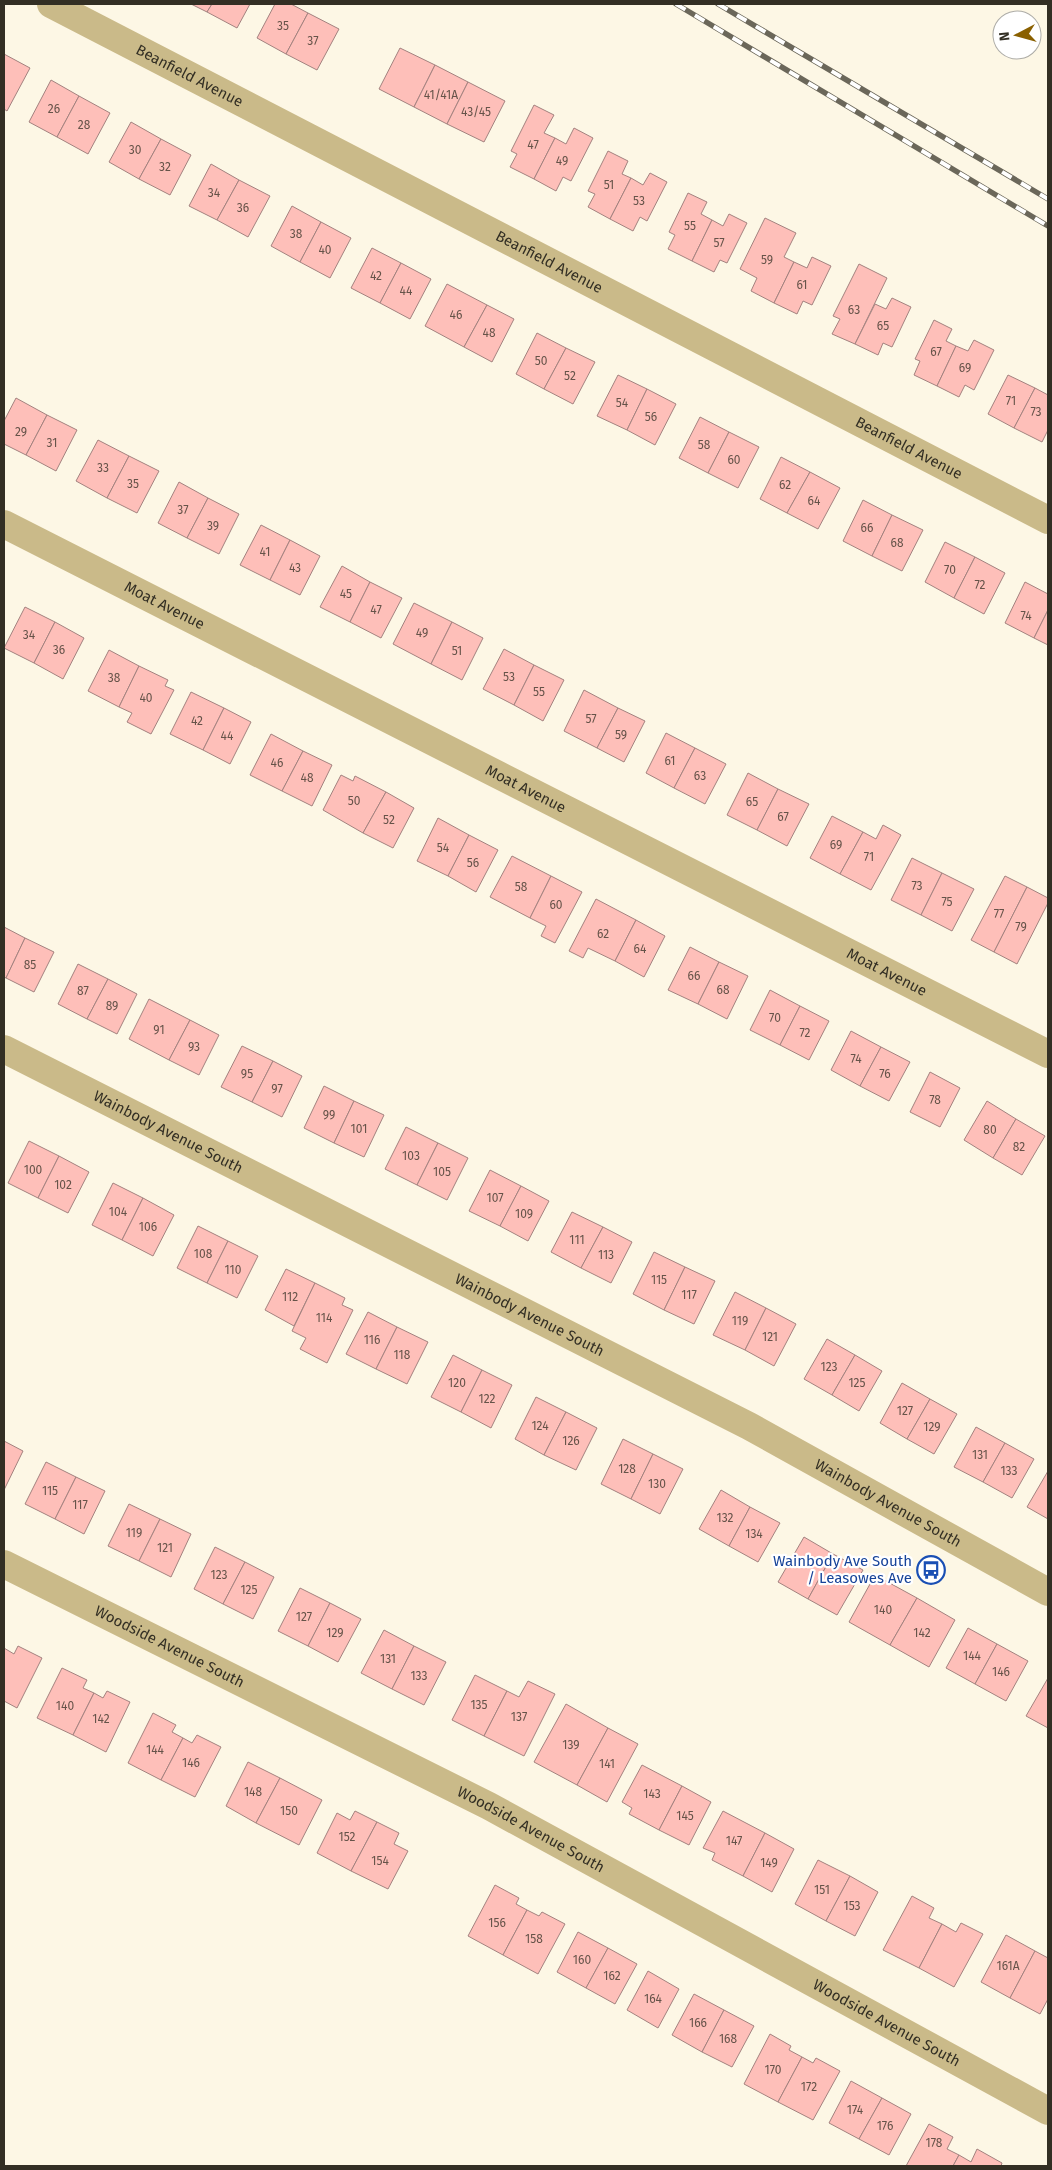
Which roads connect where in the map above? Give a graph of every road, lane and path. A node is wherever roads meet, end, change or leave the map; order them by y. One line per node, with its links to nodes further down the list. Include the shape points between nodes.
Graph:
1 (51, 4): 2 (street, Beanfield Avenue)
2 (1048, 520)
3 (4, 524): 4 (street, Moat Avenue)
4 (1045, 1046)
5 (4, 1049): 7 (street, Wainbody Avenue South, via 749,1426)
6 (4, 1564): 8 (street, Woodside Avenue South, via 489,1806)
7 (1048, 1592)
8 (1048, 2111)

